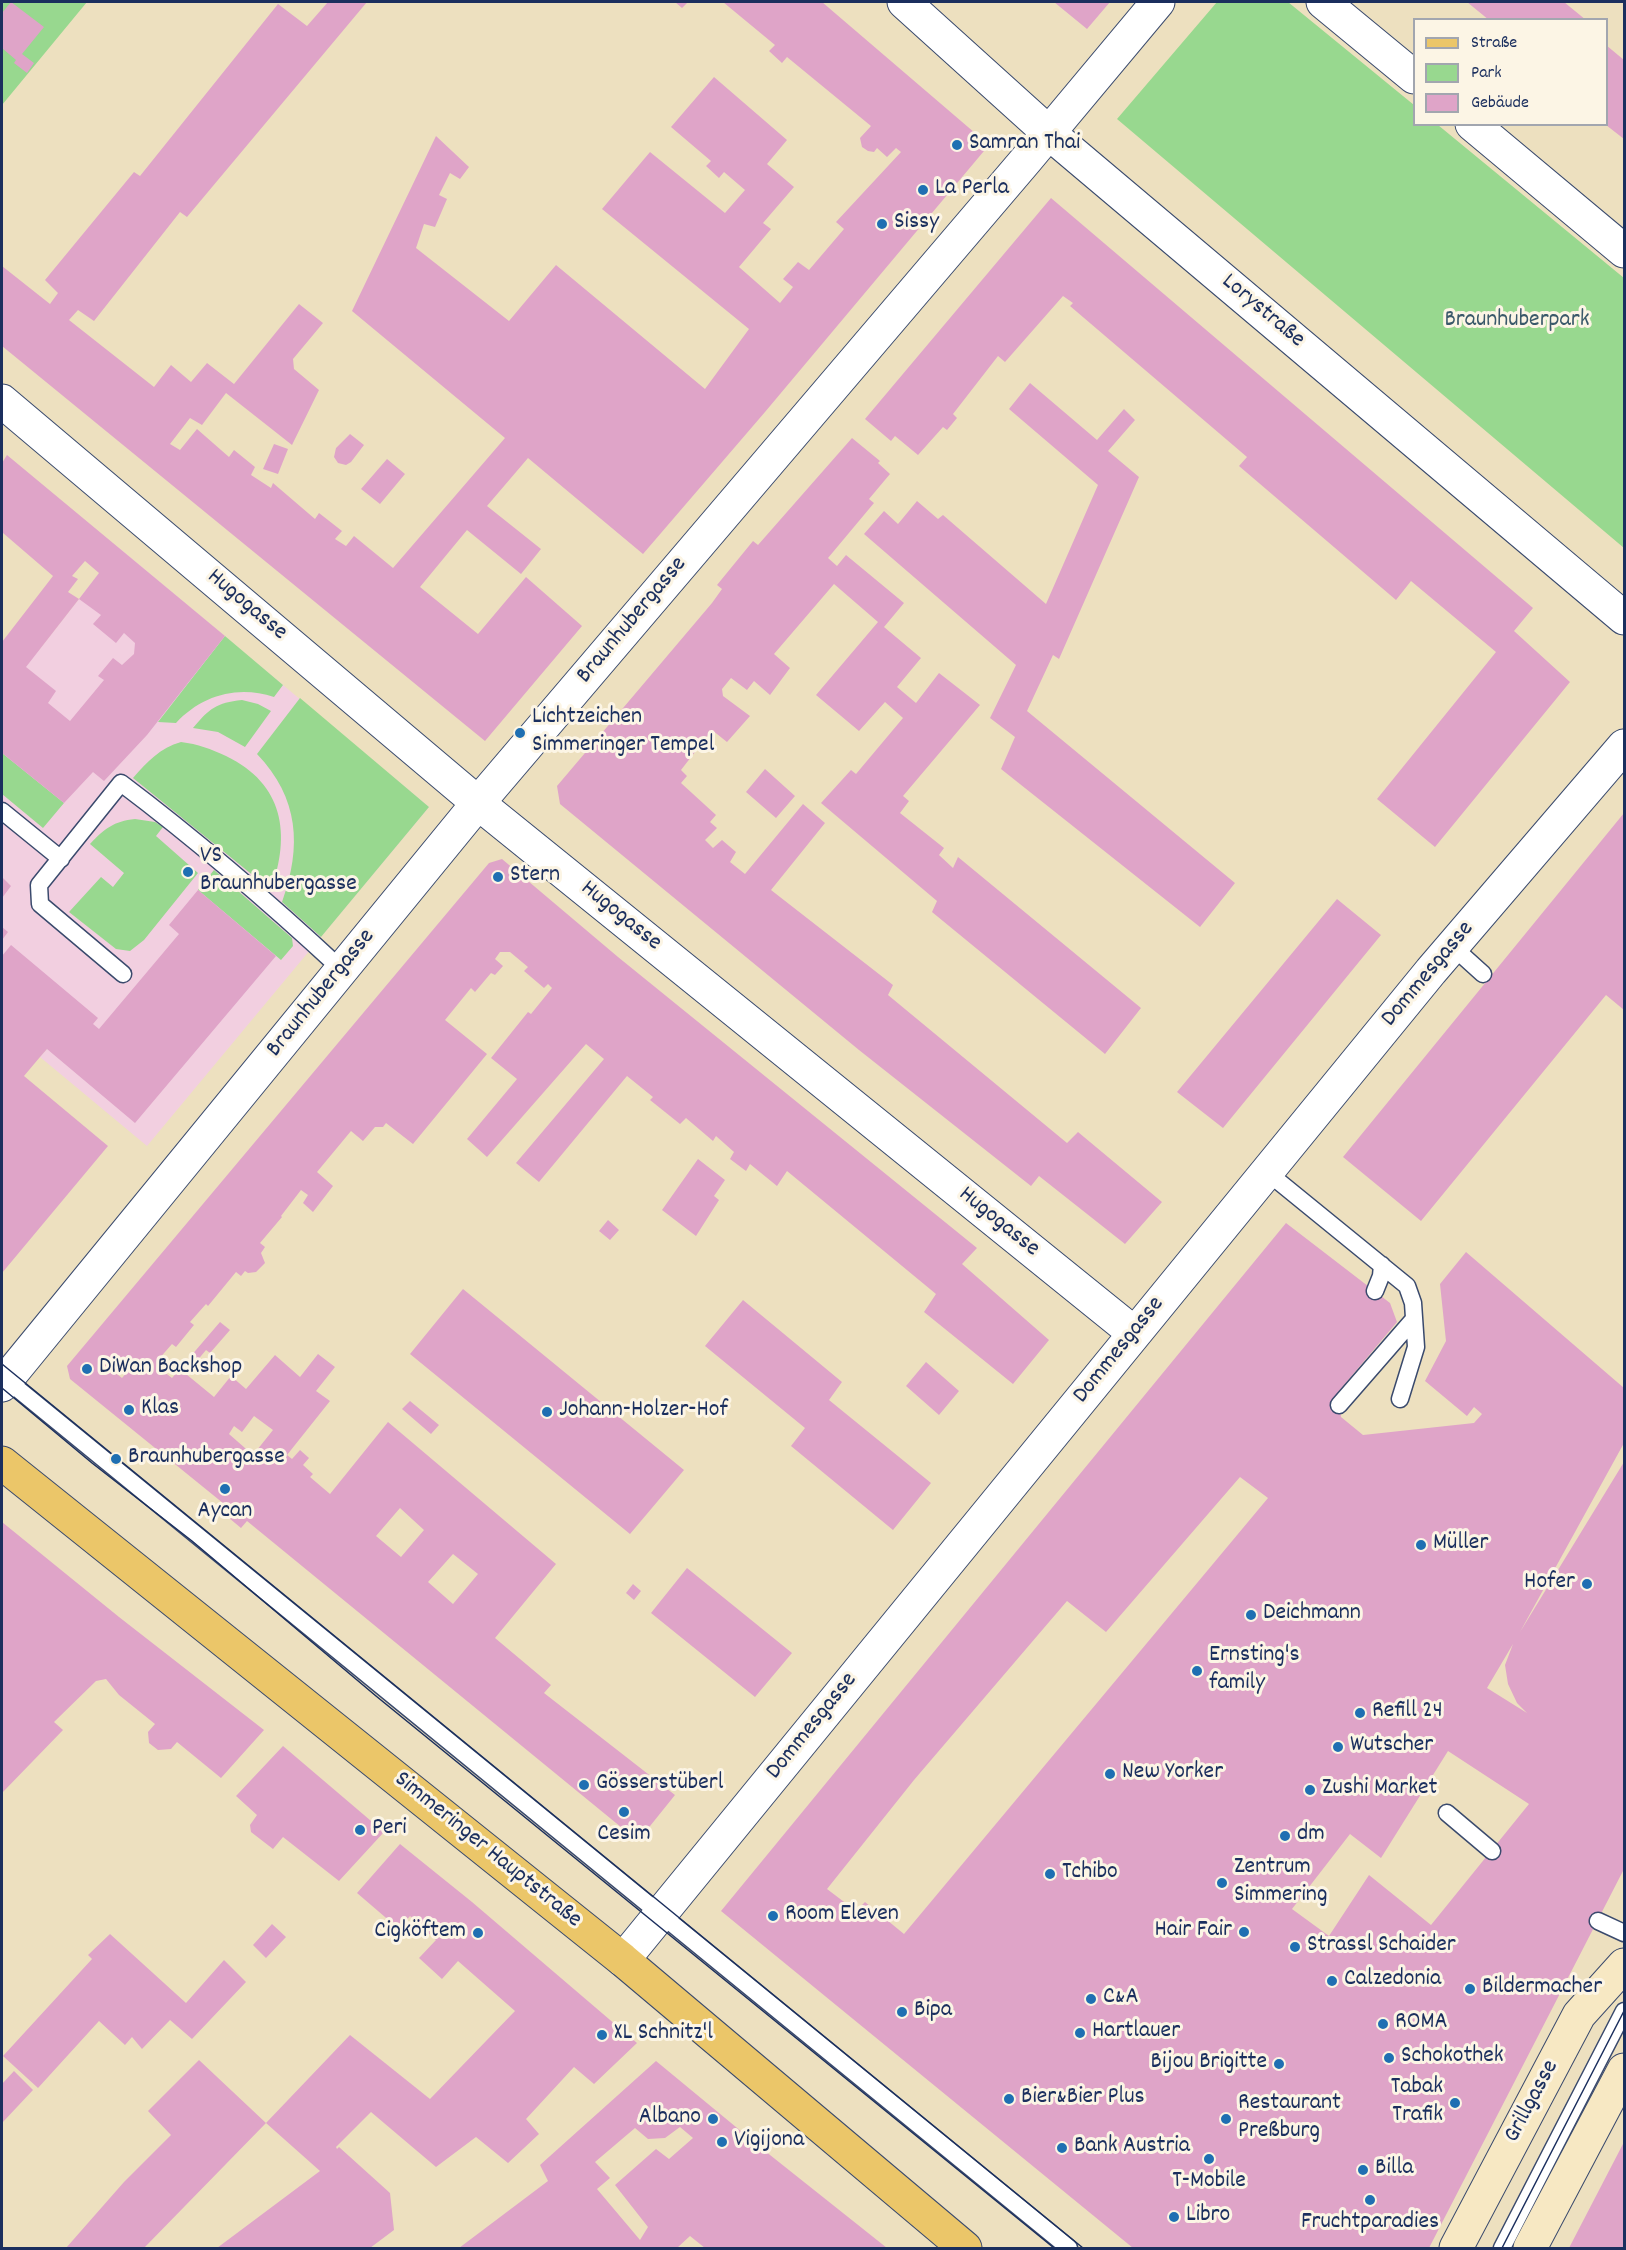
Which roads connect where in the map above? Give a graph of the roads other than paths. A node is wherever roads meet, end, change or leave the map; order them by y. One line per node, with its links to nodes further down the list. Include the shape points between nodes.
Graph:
1 (904, 2): 6 (street, Lorystraße)
2 (1158, 2): 6 (street, Braunhubergasse)
3 (1323, 2): 4 (street)
4 (1413, 76)
5 (1474, 126): 7 (street)
6 (1048, 133): 9 (street, Lorystraße); 11 (street, Braunhubergasse)
7 (1624, 251)
8 (2, 401): 11 (street, Hugogasse)
9 (1624, 618)
10 (1624, 746): 14 (street, Dommesgasse)
11 (478, 803): 15 (street, Braunhubergasse); 22 (street, Hugogasse)
12 (2, 811): 13 (lane)
13 (61, 859): 15 (lane, via 121,783 216,858); 16 (lane, via 39,885 40,904)
14 (1452, 946): 17 (lane); 18 (street, Dommesgasse)
15 (342, 970): 23 (street, Braunhubergasse)
16 (123, 974)
17 (1483, 974)
18 (1267, 1172): 19 (lane); 22 (street, Dommesgasse)
19 (1382, 1265): 20 (lane); 21 (lane, via 1407,1286)
20 (1375, 1291)
21 (1413, 1320): 24 (lane, via 1416,1347); 25 (lane)
22 (1134, 1333): 29 (street, Dommesgasse)
23 (3, 1380): 29 (lane, via 264,1588)
24 (1400, 1399)
25 (1339, 1405)
26 (2, 1463): 32 (main road, Simmeringer Hauptstraße)
27 (1447, 1813): 28 (lane)
28 (1491, 1851)
29 (660, 1915): 32 (street, Dommesgasse); 37 (lane)
30 (1598, 1921): 31 (lane)
31 (1624, 1933)
32 (623, 1960): 36 (main road, Simmeringer Hauptstraße)
33 (1624, 1965): 38 (main road, Grillgasse, via 1579,2016)
34 (1624, 2011): 39 (lane, Grillgasse)
35 (1624, 2070): 40 (main road)
36 (965, 2248)
37 (1069, 2248)
38 (1456, 2248)
39 (1502, 2248)
40 (1530, 2248)

